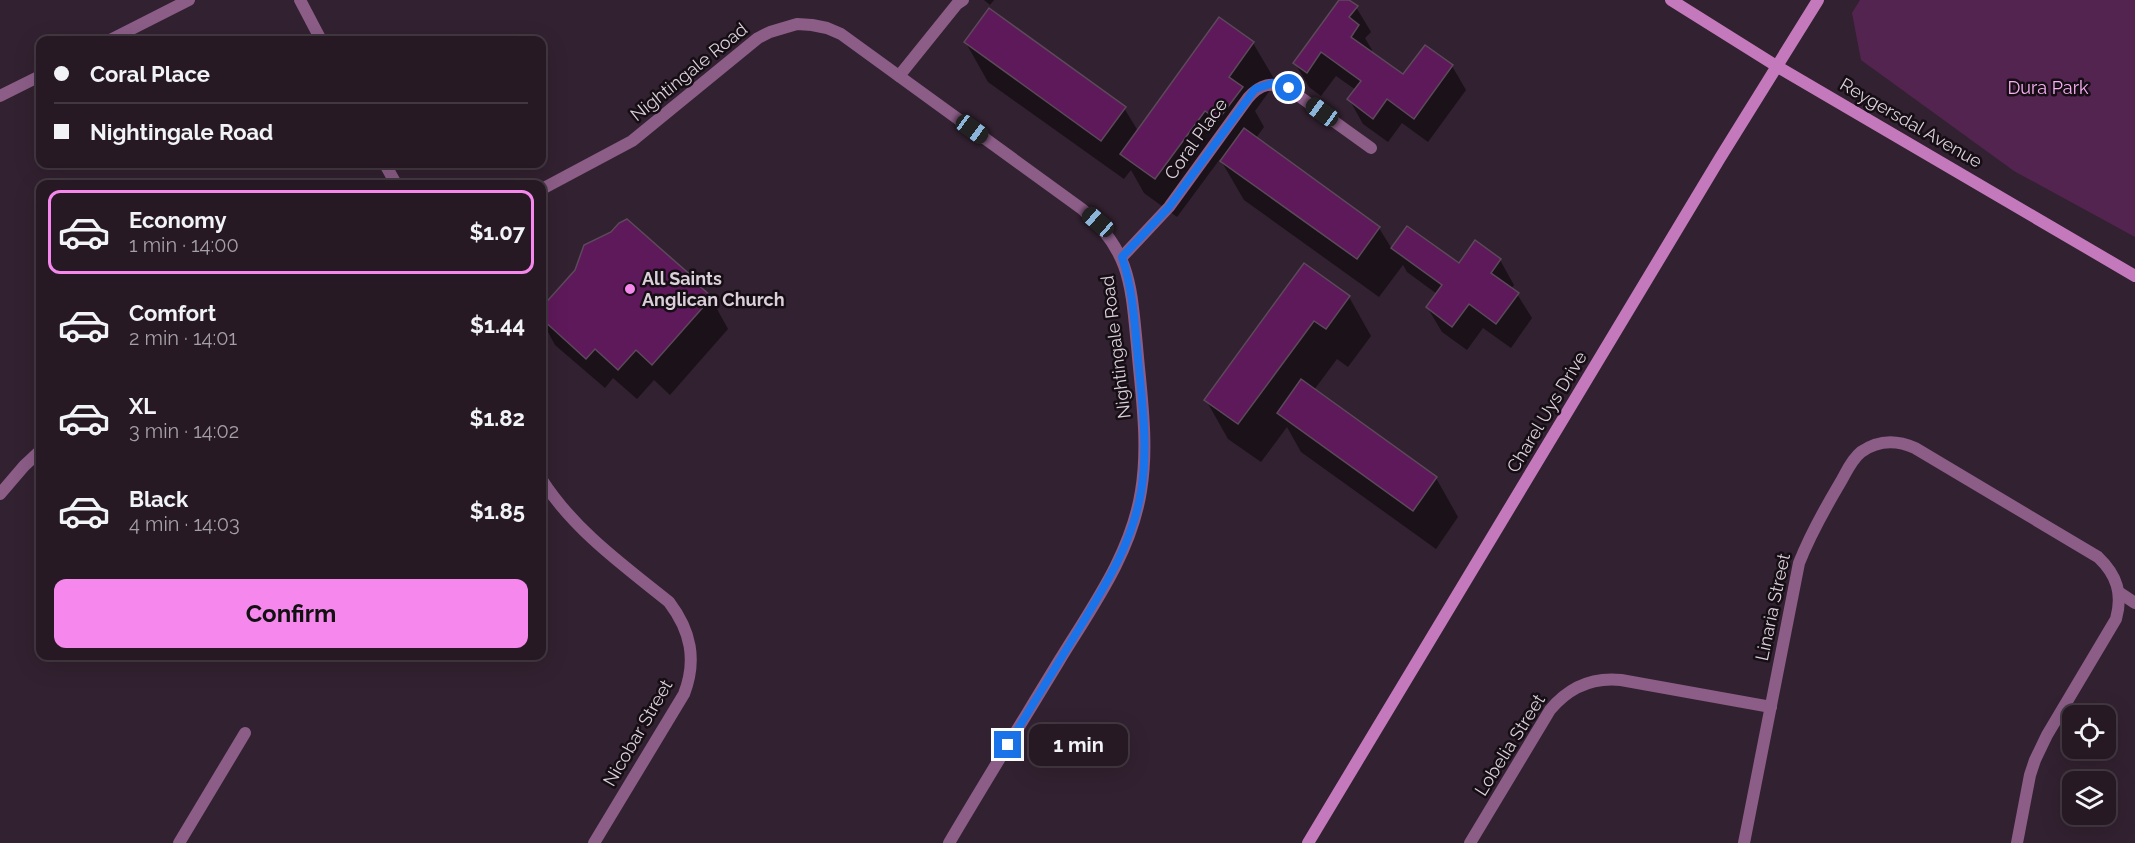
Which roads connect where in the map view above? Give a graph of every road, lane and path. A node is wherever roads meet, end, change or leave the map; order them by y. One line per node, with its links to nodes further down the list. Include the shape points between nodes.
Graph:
1 (189, 0): 6 (street)
2 (300, 0): 7 (street)
3 (963, 0): 9 (street)
4 (1671, 0): 8 (main road, Reygersdal Avenue)
5 (1818, 0): 8 (main road, Charel Uys Drive)
6 (118, 36)
7 (319, 36)
8 (1778, 68): 15 (main road, Reygersdal Avenue); 26 (main road, Charel Uys Drive)
9 (899, 76): 13 (street, Nightingale Road, via 827,28 805,24 783,27 758,38 632,141); 14 (street, Nightingale Road, via 1082,208 1098,222)
10 (36, 78): 11 (street)
11 (0, 96)
12 (1371, 148): 14 (street, Coral Place, via 1289,88 1273,83 1255,89 1169,207)
13 (546, 187)
14 (1122, 257): 25 (street, Nightingale Road, via 1133,303 1144,419 1145,455 1136,517 1115,568)
15 (2135, 276)
16 (36, 455): 18 (street)
17 (546, 486): 24 (street, Nicobar Street, via 583,532 669,602 680,616 691,650 684,694)
18 (0, 494)
19 (2120, 593): 20 (street); 21 (street, Linaria Street, via 2109,567 2098,557 1915,448 1881,443 1853,461 1810,535 1799,563); 29 (street, via 2116,619 2035,760)
20 (2135, 603)
21 (1771, 707): 27 (street, Lobelia Street, via 1610,678 1585,682 1550,710); 28 (street, Linaria Street)
22 (245, 733): 23 (street)
23 (179, 843)
24 (594, 843)
25 (949, 843)
26 (1308, 843)
27 (1470, 843)
28 (1744, 843)
29 (2017, 843)

